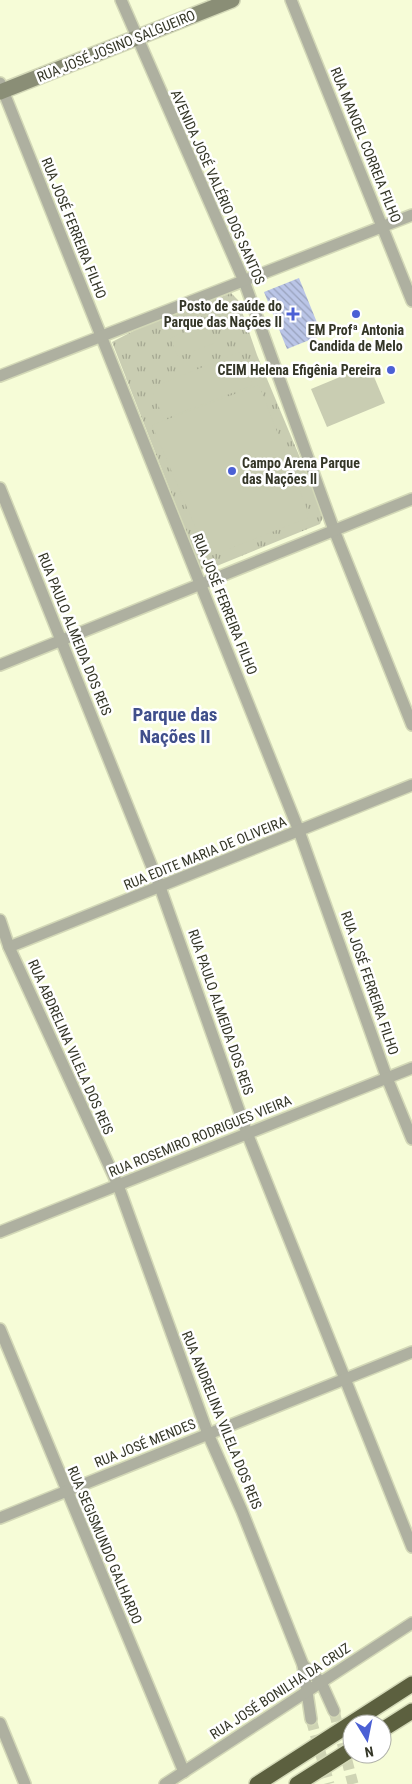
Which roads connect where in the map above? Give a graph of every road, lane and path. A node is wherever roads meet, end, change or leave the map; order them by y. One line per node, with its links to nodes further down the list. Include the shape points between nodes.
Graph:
1 (121, 0): 4 (street, AVENIDA JOSÉ VALÉRIO DOS SANTOS)
2 (232, 0): 4 (street, RUA JOSÉ JOSINO SALGUEIRO)
3 (292, 0): 7 (street, RUA MANOEL CORREIA FILHO)
4 (136, 38): 5 (street, RUA JOSÉ JOSINO SALGUEIRO); 8 (street, AVENIDA JOSÉ VALÉRIO DOS SANTOS)
5 (1, 89): 10 (street, RUA JOSÉ FERREIRA FILHO)
6 (412, 214): 7 (street)
7 (382, 226): 8 (street); 9 (street, RUA MANOEL CORREIA FILHO)
8 (244, 280): 10 (street); 14 (street, AVENIDA JOSÉ VALÉRIO DOS SANTOS)
9 (412, 301)
10 (101, 336): 11 (street); 15 (street, RUA JOSÉ FERREIRA FILHO)
11 (0, 376)
12 (0, 488): 16 (street, RUA PAULO ALMEIDA DOS REIS)
13 (412, 499): 14 (street)
14 (334, 530): 15 (street); 18 (street, AVENIDA JOSÉ VALÉRIO DOS SANTOS)
15 (201, 584): 16 (street); 20 (street, RUA JOSÉ FERREIRA FILHO)
16 (61, 640): 17 (street); 21 (street, RUA PAULO ALMEIDA DOS REIS)
17 (0, 665)
18 (412, 725)
19 (412, 785): 20 (street, RUA EDITE MARIA DE OLIVEIRA)
20 (300, 831): 21 (street, RUA EDITE MARIA DE OLIVEIRA); 25 (street, RUA JOSÉ FERREIRA FILHO)
21 (160, 887): 23 (street, RUA EDITE MARIA DE OLIVEIRA); 26 (street, RUA PAULO ALMEIDA DOS REIS)
22 (0, 920): 23 (street, RUA ABDRELINA VILELA DOS REIS)
23 (10, 947): 28 (street, RUA ABDRELINA VILELA DOS REIS)
24 (412, 1068): 25 (street, RUA ROSEMIRO RODRIGUES VIEIRA)
25 (387, 1078): 26 (street, RUA ROSEMIRO RODRIGUES VIEIRA); 27 (street, RUA JOSÉ FERREIRA FILHO)
26 (247, 1133): 28 (street, RUA ROSEMIRO RODRIGUES VIEIRA); 32 (street, RUA PAULO ALMEIDA DOS REIS)
27 (412, 1140)
28 (118, 1185): 29 (street, RUA ROSEMIRO RODRIGUES VIEIRA); 33 (street, RUA ANDRELINA VILELA DOS REIS)
29 (0, 1232)
30 (0, 1329): 34 (street, RUA SEGISMUNDO GALHARDO)
31 (412, 1352): 32 (street, RUA JOSÉ MENDES)
32 (345, 1378): 33 (street, RUA JOSÉ MENDES); 36 (street, RUA PAULO ALMEIDA DOS REIS)
33 (208, 1434): 34 (street, RUA JOSÉ MENDES); 38 (street, RUA ANDRELINA VILELA DOS REIS)
34 (67, 1491): 35 (street, RUA JOSÉ MENDES); 48 (street, RUA SEGISMUNDO GALHARDO)
35 (0, 1518)
36 (412, 1547)
37 (412, 1622): 39 (street, RUA JOSÉ BONILHA DA CRUZ)
38 (303, 1665): 39 (street); 41 (street)
39 (321, 1682): 41 (street, RUA JOSÉ BONILHA DA CRUZ); 42 (street)
40 (412, 1684): 51 (highway)
41 (306, 1692): 44 (street); 48 (street, RUA JOSÉ BONILHA DA CRUZ)
42 (334, 1711)
43 (412, 1711): 46 (highway)
44 (312, 1719)
45 (0, 1723): 49 (street)
46 (392, 1724)
47 (342, 1755): 52 (highway)
48 (184, 1772): 50 (street, RUA JOSÉ BONILHA DA CRUZ)
49 (25, 1784)
50 (165, 1784)
51 (257, 1784)
52 (297, 1784)

